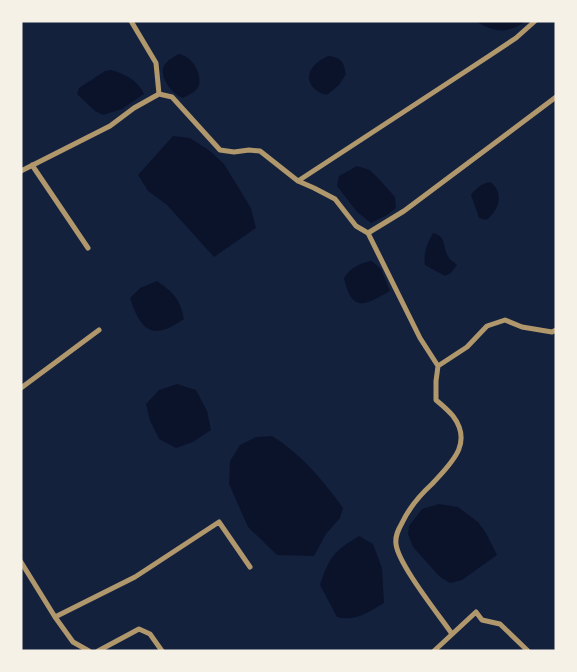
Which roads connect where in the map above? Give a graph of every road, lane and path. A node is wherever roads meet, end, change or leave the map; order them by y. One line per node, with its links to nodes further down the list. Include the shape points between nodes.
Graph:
1 (131, 21): 3 (street, via 156,63)
2 (535, 21): 7 (street, via 490,56)
3 (159, 94): 5 (street, via 110,126); 7 (street, via 172,98 220,150 260,151)
4 (556, 97): 8 (street, via 404,211)
5 (32, 165): 6 (street); 9 (street)
6 (21, 171)
7 (298, 181): 8 (street, via 335,199 356,226)
8 (368, 233): 12 (street, via 420,338)
9 (88, 248)
10 (99, 330): 13 (street)
11 (556, 330): 12 (street, via 522,327 505,320 487,326 467,347)
12 (438, 366): 18 (street, via 436,400 454,416 461,435 459,449 452,464 406,513 396,534 396,545 401,561)
13 (21, 388)
14 (21, 562): 16 (street)
15 (250, 567): 17 (street, via 219,522 135,578)
16 (23, 570): 17 (street)
17 (54, 618): 19 (street, via 73,642)
18 (452, 634): 22 (street); 23 (street, via 476,612 482,620 500,624)
19 (89, 651)
20 (98, 651): 21 (street, via 139,630 150,634)
21 (162, 651)
22 (434, 651)
23 (528, 651)

